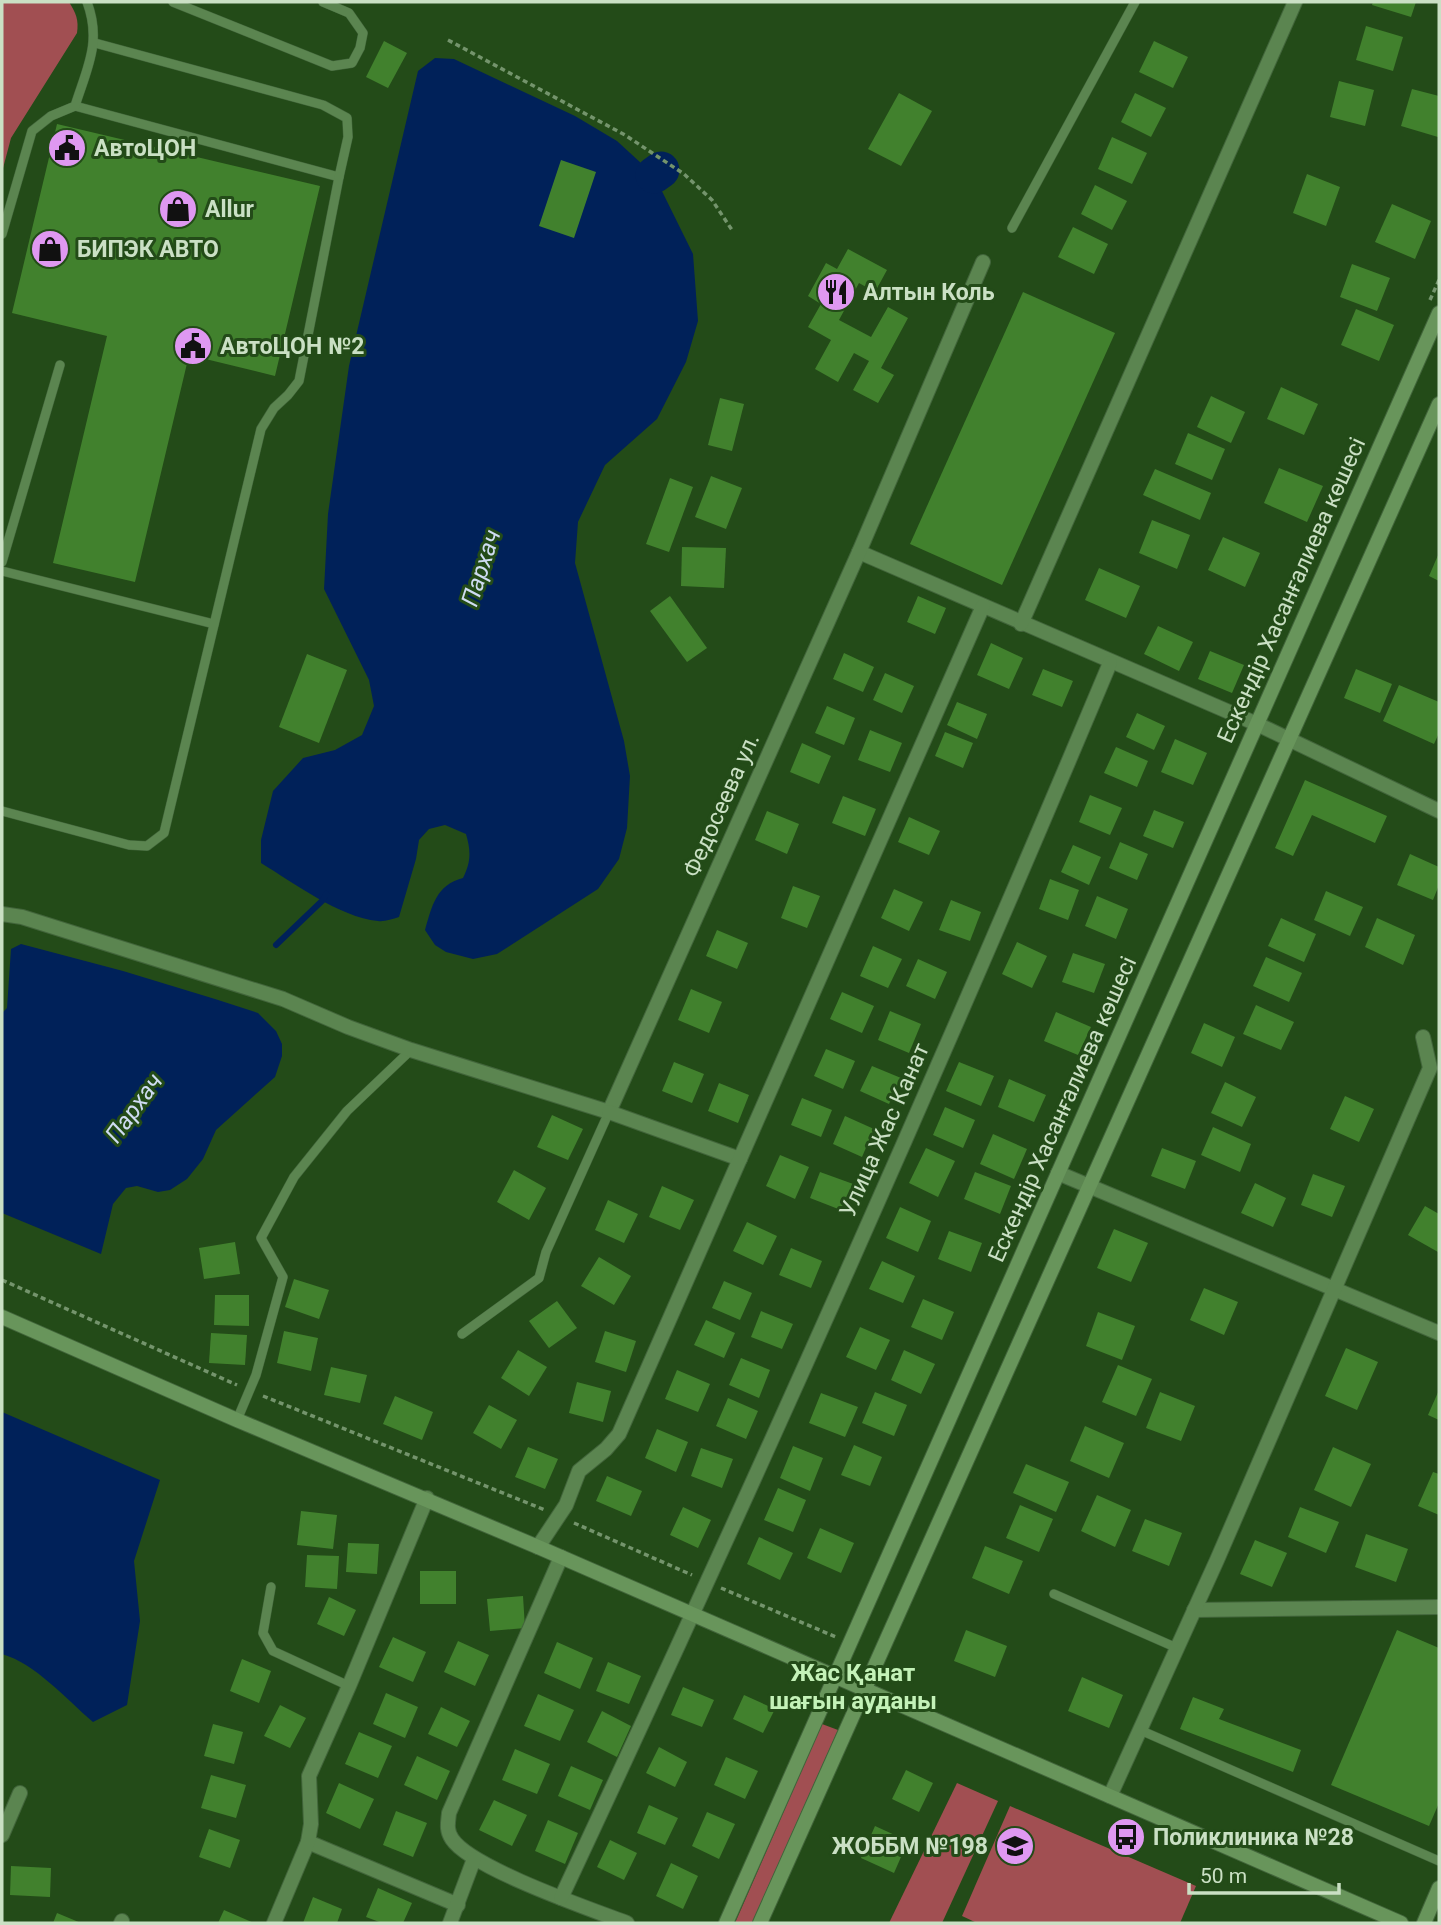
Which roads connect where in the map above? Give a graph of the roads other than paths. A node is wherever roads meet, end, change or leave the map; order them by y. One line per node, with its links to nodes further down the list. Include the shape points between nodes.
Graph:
1 (87, 2): 6 (lane)
2 (173, 2): 3 (lane, via 332,66 352,63 363,33 349,13)
3 (323, 2)
4 (1135, 2): 9 (lane)
5 (1295, 2): 20 (street)
6 (95, 43): 7 (lane); 8 (lane, via 323,105 347,118 348,138)
7 (75, 106): 8 (lane); 10 (lane, via 32,131)
8 (339, 177): 19 (lane, via 299,381 261,429)
9 (1012, 228)
10 (2, 234)
11 (983, 262): 15 (street, Федосеева ул.)
12 (1439, 313): 22 (street, Ескендір Хасанғалиева көшесі)
13 (60, 365): 16 (lane)
14 (1439, 404): 23 (street)
15 (859, 552): 18 (street); 30 (street, Федосеева ул.)
16 (2, 562)
17 (2, 571): 19 (lane)
18 (983, 606): 20 (street); 31 (street)
19 (214, 624): 24 (lane, via 164,833 147,846 129,845)
20 (1021, 624): 21 (street)
21 (1110, 663): 22 (street); 46 (street, Улица Жас Канат, via 915,1119)
22 (1257, 724): 23 (street); 32 (street, Ескендір Хасанғалиева көшесі)
23 (1289, 740): 25 (street); 33 (street)
24 (2, 811)
25 (1439, 811)
26 (2, 914): 28 (street, via 283,999)
27 (1423, 1037): 29 (street)
28 (411, 1050): 30 (street); 38 (lane, via 347,1111 294,1177 261,1238 283,1277)
29 (1435, 1070): 34 (street)
30 (609, 1112): 31 (street); 37 (lane, via 546,1252 539,1278)
31 (740, 1159): 40 (street, via 620,1434 579,1471 566,1505)
32 (1058, 1173): 33 (street); 48 (street, Ескендір Хасанғалиева көшесі)
33 (1089, 1186): 34 (street); 50 (street)
34 (1334, 1289): 36 (street); 45 (street)
35 (2, 1317): 38 (street)
36 (1439, 1333)
37 (462, 1334)
38 (237, 1420): 39 (street)
39 (427, 1498): 40 (street); 49 (street)
40 (538, 1546): 41 (street)
41 (561, 1557): 46 (street); 56 (street, via 449,1813 448,1831)
42 (271, 1587): 49 (lane, via 263,1633 273,1651)
43 (1054, 1594): 47 (lane)
44 (1439, 1607): 45 (street)
45 (1194, 1609): 47 (street)
46 (694, 1614): 48 (street); 59 (street, Улица Жас Канат)
47 (1177, 1648): 51 (street)
48 (836, 1675): 50 (street); 64 (street, Ескендір Хасанғалиева көшесі)
49 (349, 1686): 55 (street, via 309,1776)
50 (865, 1688): 53 (street); 65 (street)
51 (1140, 1730): 53 (street); 57 (lane)
52 (20, 1793): 54 (street)
53 (1110, 1796): 66 (street)
54 (2, 1835)
55 (308, 1842): 60 (street); 61 (street)
56 (474, 1859): 59 (street); 60 (street)
57 (1439, 1861)
58 (1439, 1888): 67 (street)
59 (561, 1899): 63 (street)
60 (458, 1905): 62 (street)
61 (274, 1923)
62 (450, 1923)
63 (627, 1923)
64 (726, 1923)
65 (760, 1923)
66 (1401, 1923)
67 (1424, 1923)

